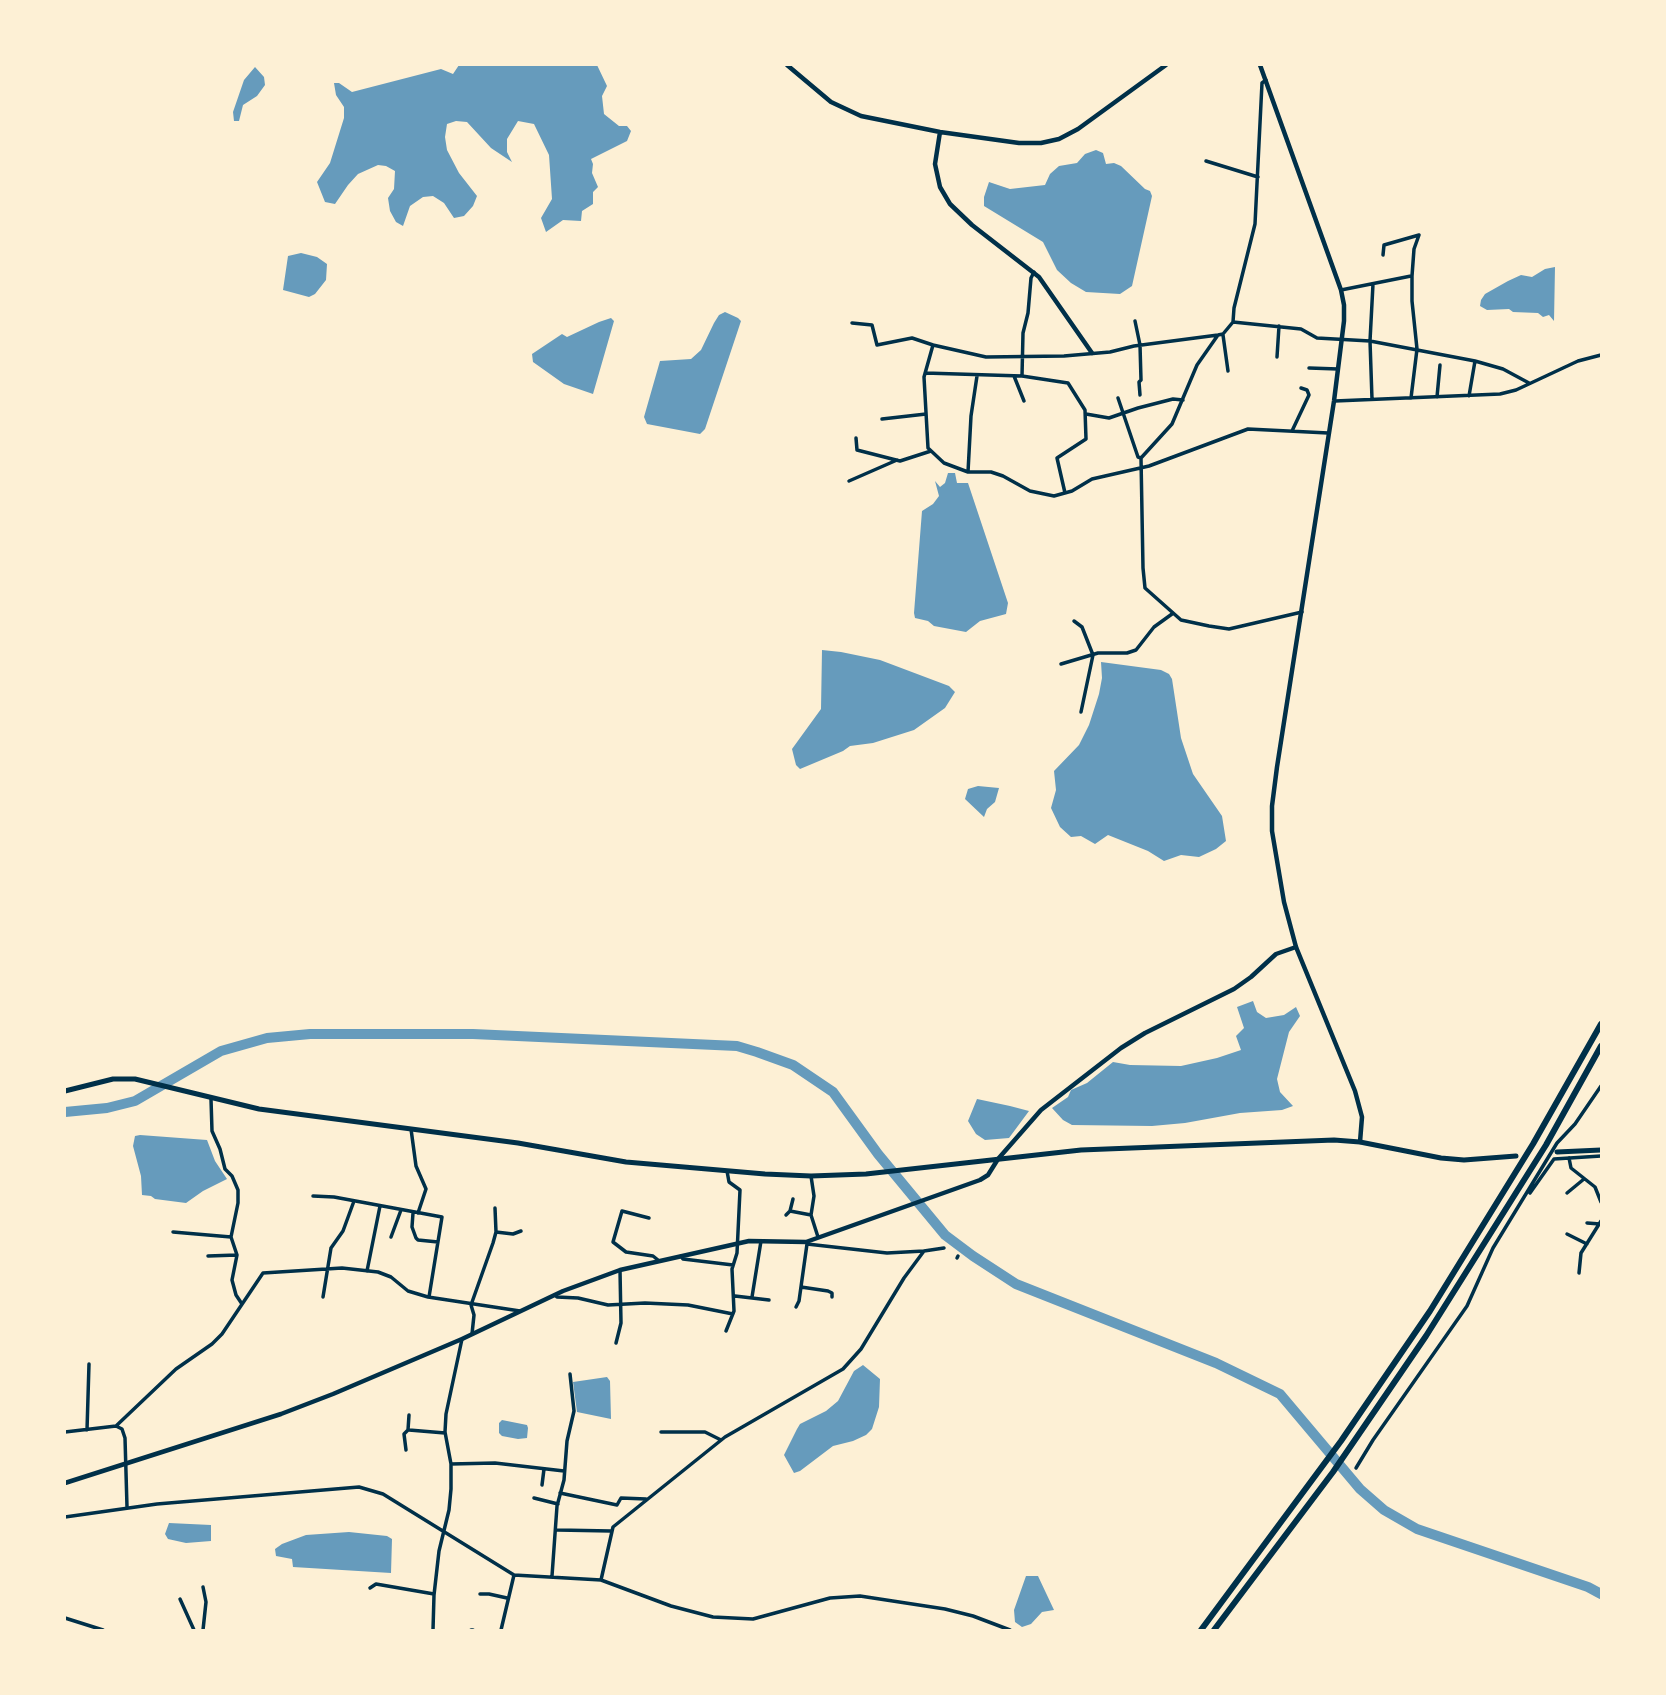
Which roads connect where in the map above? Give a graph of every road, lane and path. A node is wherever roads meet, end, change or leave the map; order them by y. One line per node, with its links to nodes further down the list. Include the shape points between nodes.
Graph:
1 (787, 65): 5 (street, via 848,111)
2 (1166, 65): 5 (street, via 1059,139 1019,143)
3 (1260, 65): 4 (street)
4 (1266, 80): 7 (street, via 1262,83); 12 (street)
5 (940, 132): 9 (street, via 936,164 940,187 950,204)
6 (1206, 161): 7 (street)
7 (1258, 177): 14 (street, via 1253,239)
8 (1382, 255): 10 (street, via 1384,245 1419,235)
9 (1034, 272): 23 (street); 25 (street)
10 (1412, 276): 11 (street); 22 (street)
11 (1373, 284): 12 (street); 19 (street)
12 (1341, 290): 18 (street)
13 (1135, 321): 21 (street)
14 (1233, 322): 16 (street); 17 (street)
15 (852, 323): 20 (street, via 872,325 877,345 912,338)
16 (1279, 326): 18 (street); 26 (street)
17 (1220, 334): 21 (street); 31 (street); 44 (street, via 1197,365)
18 (1342, 340): 19 (street); 30 (street)
19 (1370, 341): 22 (street); 43 (street)
20 (933, 345): 25 (street, via 986,358); 32 (street)
21 (1140, 345): 23 (street); 38 (street)
22 (1416, 349): 27 (street); 42 (street)
23 (1092, 353): 25 (street)
24 (1601, 355): 36 (street)
25 (1022, 357): 35 (street)
26 (1277, 357)
27 (1475, 361): 36 (street); 39 (street)
28 (1440, 365): 40 (street)
29 (1309, 368): 30 (street)
30 (1338, 369): 46 (street)
31 (1228, 371)
32 (925, 373): 33 (street); 47 (street)
33 (977, 375): 34 (street); 58 (street)
34 (1014, 376): 35 (street); 45 (street)
35 (1022, 376): 48 (street, via 1068,383)
36 (1529, 383): 39 (street, via 1508,392)
37 (1301, 388): 51 (street, via 1309,395)
38 (1140, 395)
39 (1469, 396): 40 (street)
40 (1437, 397): 42 (street)
41 (1118, 398): 49 (street)
42 (1411, 398): 43 (street)
43 (1372, 399): 46 (street)
44 (1184, 400): 49 (street); 55 (street, via 1172,424)
45 (1024, 401)
46 (1334, 401): 52 (street)
47 (926, 414): 50 (street); 54 (street)
48 (1086, 414): 49 (street, via 1109,418); 60 (street, via 1086,440 1056,460)
49 (1123, 414): 55 (street)
50 (883, 419)
51 (1292, 431): 52 (street); 57 (street, via 1248,429)
52 (1328, 433): 61 (street)
53 (856, 438): 56 (street, via 857,450)
54 (931, 451): 56 (street); 58 (street, via 944,463)
55 (1141, 458): 57 (street)
56 (897, 460): 59 (street)
57 (1140, 467): 60 (street, via 1092,480); 62 (street, via 1145,588)
58 (968, 472): 60 (street, via 991,472 1030,491 1054,496)
59 (849, 481)
60 (1066, 493)
61 (1301, 612): 62 (street, via 1229,629 1181,620); 67 (street, via 1272,806 1276,855)
62 (1172, 614): 64 (street, via 1154,627 1136,650)
63 (1074, 621): 64 (street, via 1082,627)
64 (1093, 655): 65 (street); 66 (street)
65 (1061, 663)
66 (1081, 712)
67 (1296, 947): 74 (street, via 1355,1091 1362,1117); 80 (street, via 1276,954 1234,989 1121,1048 1041,1110)
68 (1601, 1024): 182 (highway, via 1430,1311 1325,1464)
69 (1601, 1046): 183 (highway, via 1433,1325 1333,1472)
70 (1601, 1086): 84 (street, via 1557,1143)
71 (65, 1091): 72 (main road, via 113,1079 153,1082)
72 (211, 1099): 73 (main road); 102 (street, via 212,1131 238,1190)
73 (411, 1129): 81 (main road); 93 (street, via 416,1166 426,1189)
74 (1360, 1142): 77 (main road, via 1452,1159); 80 (main road, via 1128,1148)
75 (1601, 1150): 76 (main road)
76 (1556, 1152)
77 (1516, 1156)
78 (1601, 1156): 79 (street)
79 (1569, 1157): 83 (street, via 1571,1168); 84 (street, via 1550,1161)
80 (998, 1159): 82 (main road); 104 (street, via 980,1180)
81 (727, 1171): 82 (main road); 108 (street, via 729,1182 740,1190)
82 (811, 1176): 94 (street)
83 (1584, 1178): 85 (street); 89 (street, via 1595,1186)
84 (1528, 1193): 152 (street, via 1493,1248 1467,1306)
85 (1567, 1193)
86 (313, 1196): 88 (street)
87 (793, 1199): 94 (street, via 788,1213)
88 (354, 1201): 90 (street); 117 (street)
89 (1601, 1202)
90 (380, 1206): 92 (street); 119 (street)
91 (495, 1208): 100 (street)
92 (401, 1210): 93 (street); 103 (street)
93 (415, 1213): 106 (street, via 412,1227 416,1238); 106 (street, via 442,1217)
94 (811, 1215): 104 (street)
95 (649, 1218): 115 (street, via 622,1210 613,1242 625,1252 653,1255)
96 (1601, 1222): 97 (street); 109 (street)
97 (1587, 1223)
98 (521, 1231): 100 (street)
99 (173, 1232): 102 (street)
100 (496, 1232): 130 (street)
101 (1567, 1234): 109 (street)
102 (231, 1237): 112 (street)
103 (391, 1237)
104 (818, 1237): 107 (street)
105 (761, 1241): 107 (street); 108 (street); 126 (street)
106 (438, 1242): 125 (street)
107 (806, 1243): 111 (street, via 887,1253); 121 (street)
108 (737, 1244): 114 (street); 116 (street)
109 (1587, 1244): 120 (street)
110 (944, 1248): 111 (street)
111 (923, 1251): 148 (street, via 843,1369)
112 (237, 1255): 113 (street); 129 (street, via 232,1280)
113 (208, 1256)
114 (680, 1256): 115 (street); 116 (street)
115 (658, 1260): 118 (street)
116 (733, 1265): 123 (street)
117 (326, 1269): 119 (street); 124 (street); 129 (street, via 263,1273)
118 (620, 1270): 122 (street); 131 (street)
119 (367, 1271): 125 (street)
120 (1579, 1273)
121 (801, 1287): 127 (street, via 828,1291); 132 (street)
122 (555, 1295): 131 (street); 133 (street)
123 (735, 1296): 126 (street); 134 (street)
124 (323, 1297)
125 (429, 1297): 130 (street)
126 (752, 1297): 128 (street)
127 (832, 1297)
128 (769, 1300)
129 (242, 1304): 142 (street, via 212,1344 176,1369)
130 (471, 1304): 133 (street); 136 (street)
131 (621, 1304): 134 (street, via 688,1305); 138 (street)
132 (796, 1307)
133 (520, 1311): 136 (street)
134 (733, 1314): 135 (street)
135 (726, 1331)
136 (472, 1334): 137 (street)
137 (462, 1339): 147 (street); 151 (street, via 320,1399)
138 (616, 1343)
139 (89, 1364): 143 (street)
140 (570, 1374): 154 (street, via 574,1411)
141 (409, 1415): 144 (street)
142 (116, 1426): 143 (street); 151 (street, via 125,1438)
143 (87, 1430): 145 (street)
144 (408, 1430): 147 (street); 149 (street, via 404,1434)
145 (65, 1432)
146 (661, 1432): 148 (street, via 705,1432)
147 (445, 1433): 150 (street)
148 (721, 1440): 159 (street)
149 (406, 1450)
150 (451, 1464): 153 (street); 164 (street)
151 (125, 1465): 155 (street); 161 (street)
152 (1356, 1468)
153 (544, 1469): 154 (street); 156 (street)
154 (564, 1471): 157 (street)
155 (65, 1483)
156 (542, 1485)
157 (560, 1493): 159 (street, via 617,1505 621,1498); 160 (street)
158 (534, 1498): 160 (street)
159 (646, 1499): 165 (street)
160 (558, 1504): 163 (street)
161 (127, 1508): 162 (street); 164 (street, via 359,1487 384,1494)
162 (65, 1517)
163 (556, 1530): 165 (street); 167 (street)
164 (444, 1531): 166 (street); 171 (street)
165 (611, 1531): 168 (street)
166 (514, 1575): 167 (street); 173 (street)
167 (552, 1576): 168 (street)
168 (601, 1580): 181 (street, via 713,1617 753,1619 830,1598 860,1596 945,1609)
169 (203, 1587): 178 (street)
170 (370, 1588): 171 (street, via 376,1584)
171 (434, 1594): 179 (street)
172 (480, 1594): 173 (street)
173 (507, 1598): 180 (street)
174 (180, 1599): 177 (street)
175 (65, 1618): 176 (street)
176 (103, 1630)
177 (194, 1630)
178 (203, 1630)
179 (433, 1630)
180 (501, 1630)
181 (1010, 1630)
182 (1201, 1630)
183 (1214, 1630)

